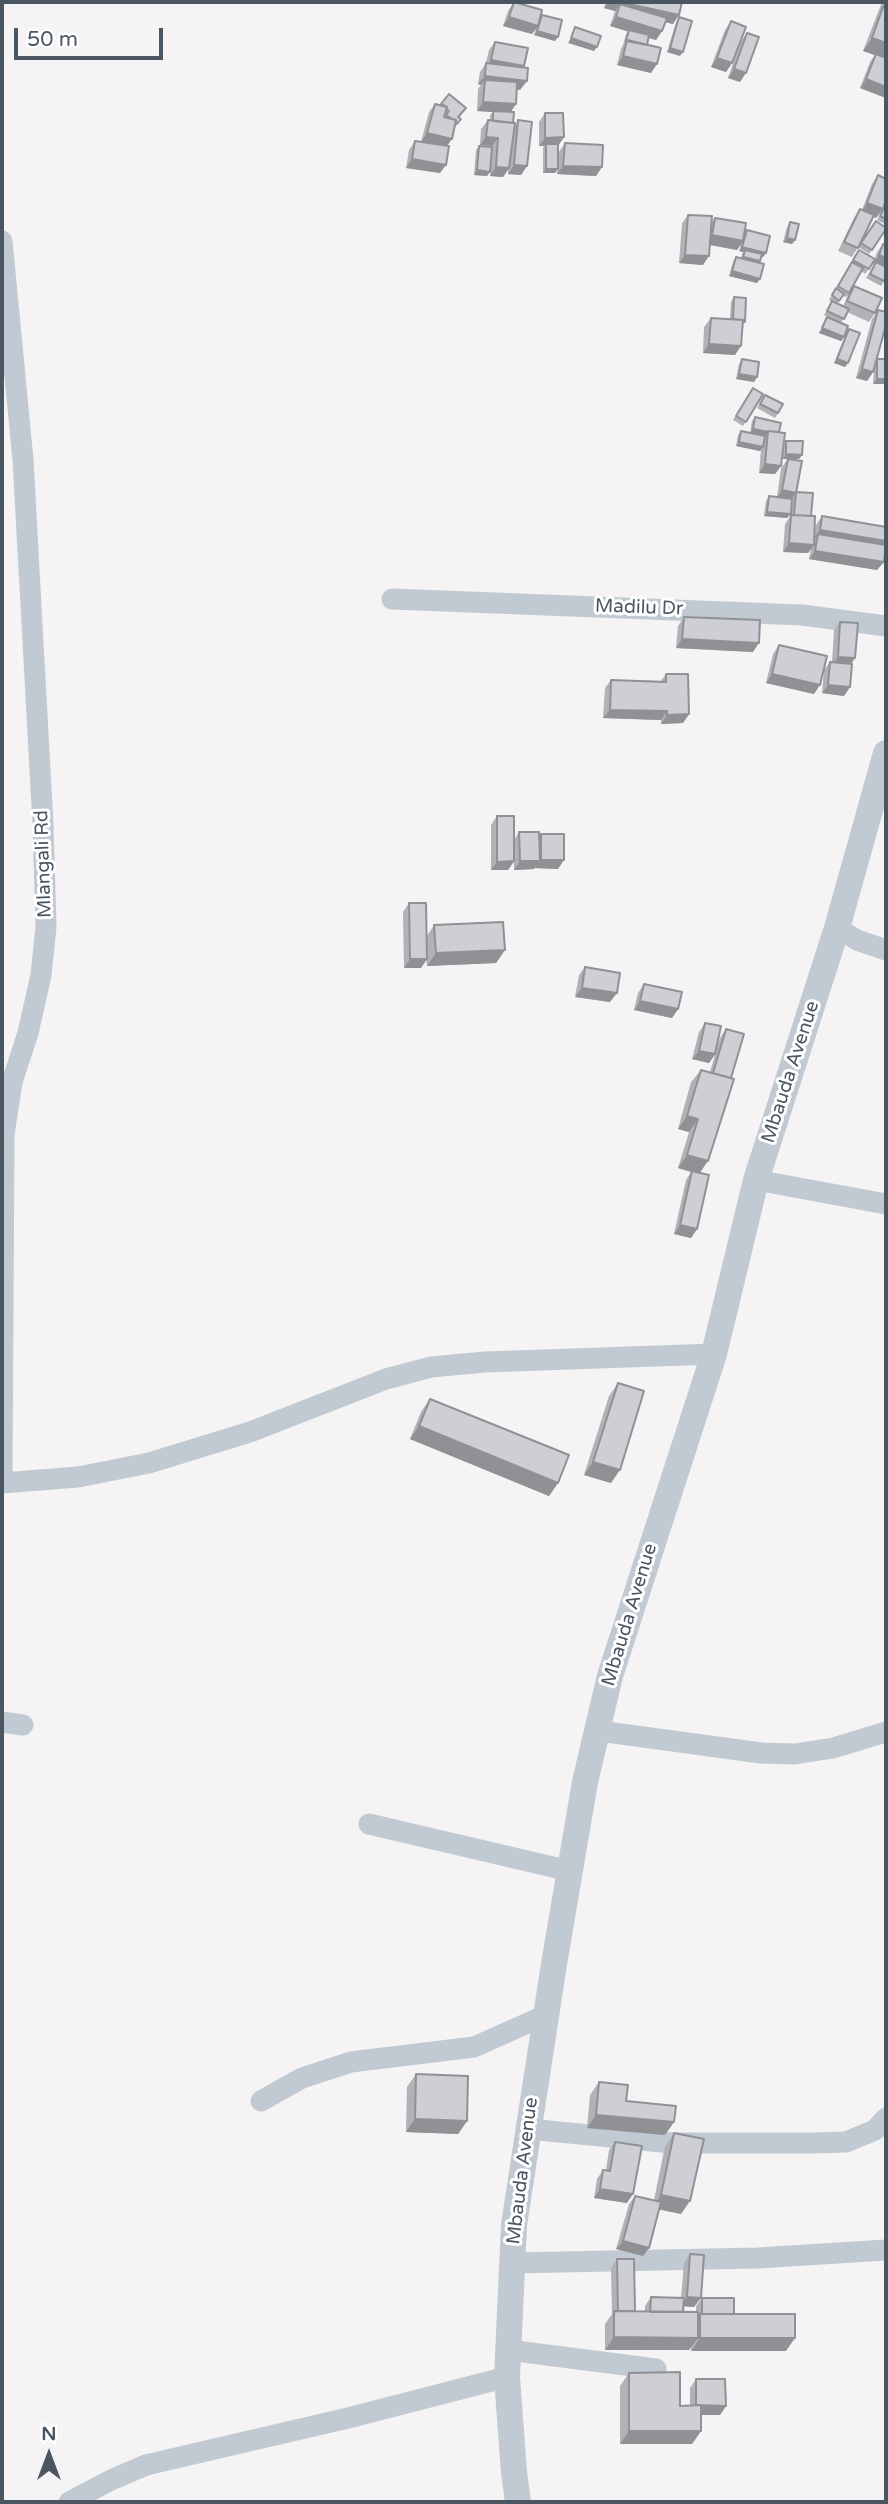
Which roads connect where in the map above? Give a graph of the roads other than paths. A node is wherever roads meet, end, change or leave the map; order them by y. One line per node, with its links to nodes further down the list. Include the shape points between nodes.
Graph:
1 (2, 241): 2 (street, Mlangali Rd)
2 (23, 460): 3 (street); 12 (street, Mlangali Rd, via 46,927 41,975 12,1082 4,1135)
3 (2, 461)
4 (392, 599): 5 (street, Madilu Dr, via 802,615)
5 (886, 626)
6 (886, 754): 7 (street, Mbauda Avenue)
7 (837, 928): 8 (street); 9 (street, Mbauda Avenue)
8 (886, 950)
9 (756, 1180): 10 (street); 11 (street, Mbauda Avenue)
10 (886, 1204)
11 (714, 1354): 12 (street, via 431,1367 149,1463 78,1477); 13 (street, Mbauda Avenue, via 610,1676)
12 (2, 1473)
13 (598, 1731): 14 (street, via 795,1754); 16 (street, Mbauda Avenue)
14 (886, 1732)
15 (369, 1824): 16 (street)
16 (570, 1871): 17 (street, Mbauda Avenue)
17 (546, 2015): 18 (street, via 474,2047 351,2062 302,2078); 20 (street, Mbauda Avenue)
18 (261, 2101)
19 (886, 2118): 20 (street, via 875,2130 846,2142 672,2143)
20 (528, 2129): 22 (street, Mbauda Avenue)
21 (886, 2250): 22 (street, via 758,2258)
22 (512, 2263): 23 (street, Mbauda Avenue)
23 (508, 2350): 24 (street); 25 (street, Mbauda Avenue)
24 (656, 2369)
25 (507, 2377): 26 (street, via 146,2465); 27 (street, Mbauda Avenue)
26 (69, 2502)
27 (518, 2502)

